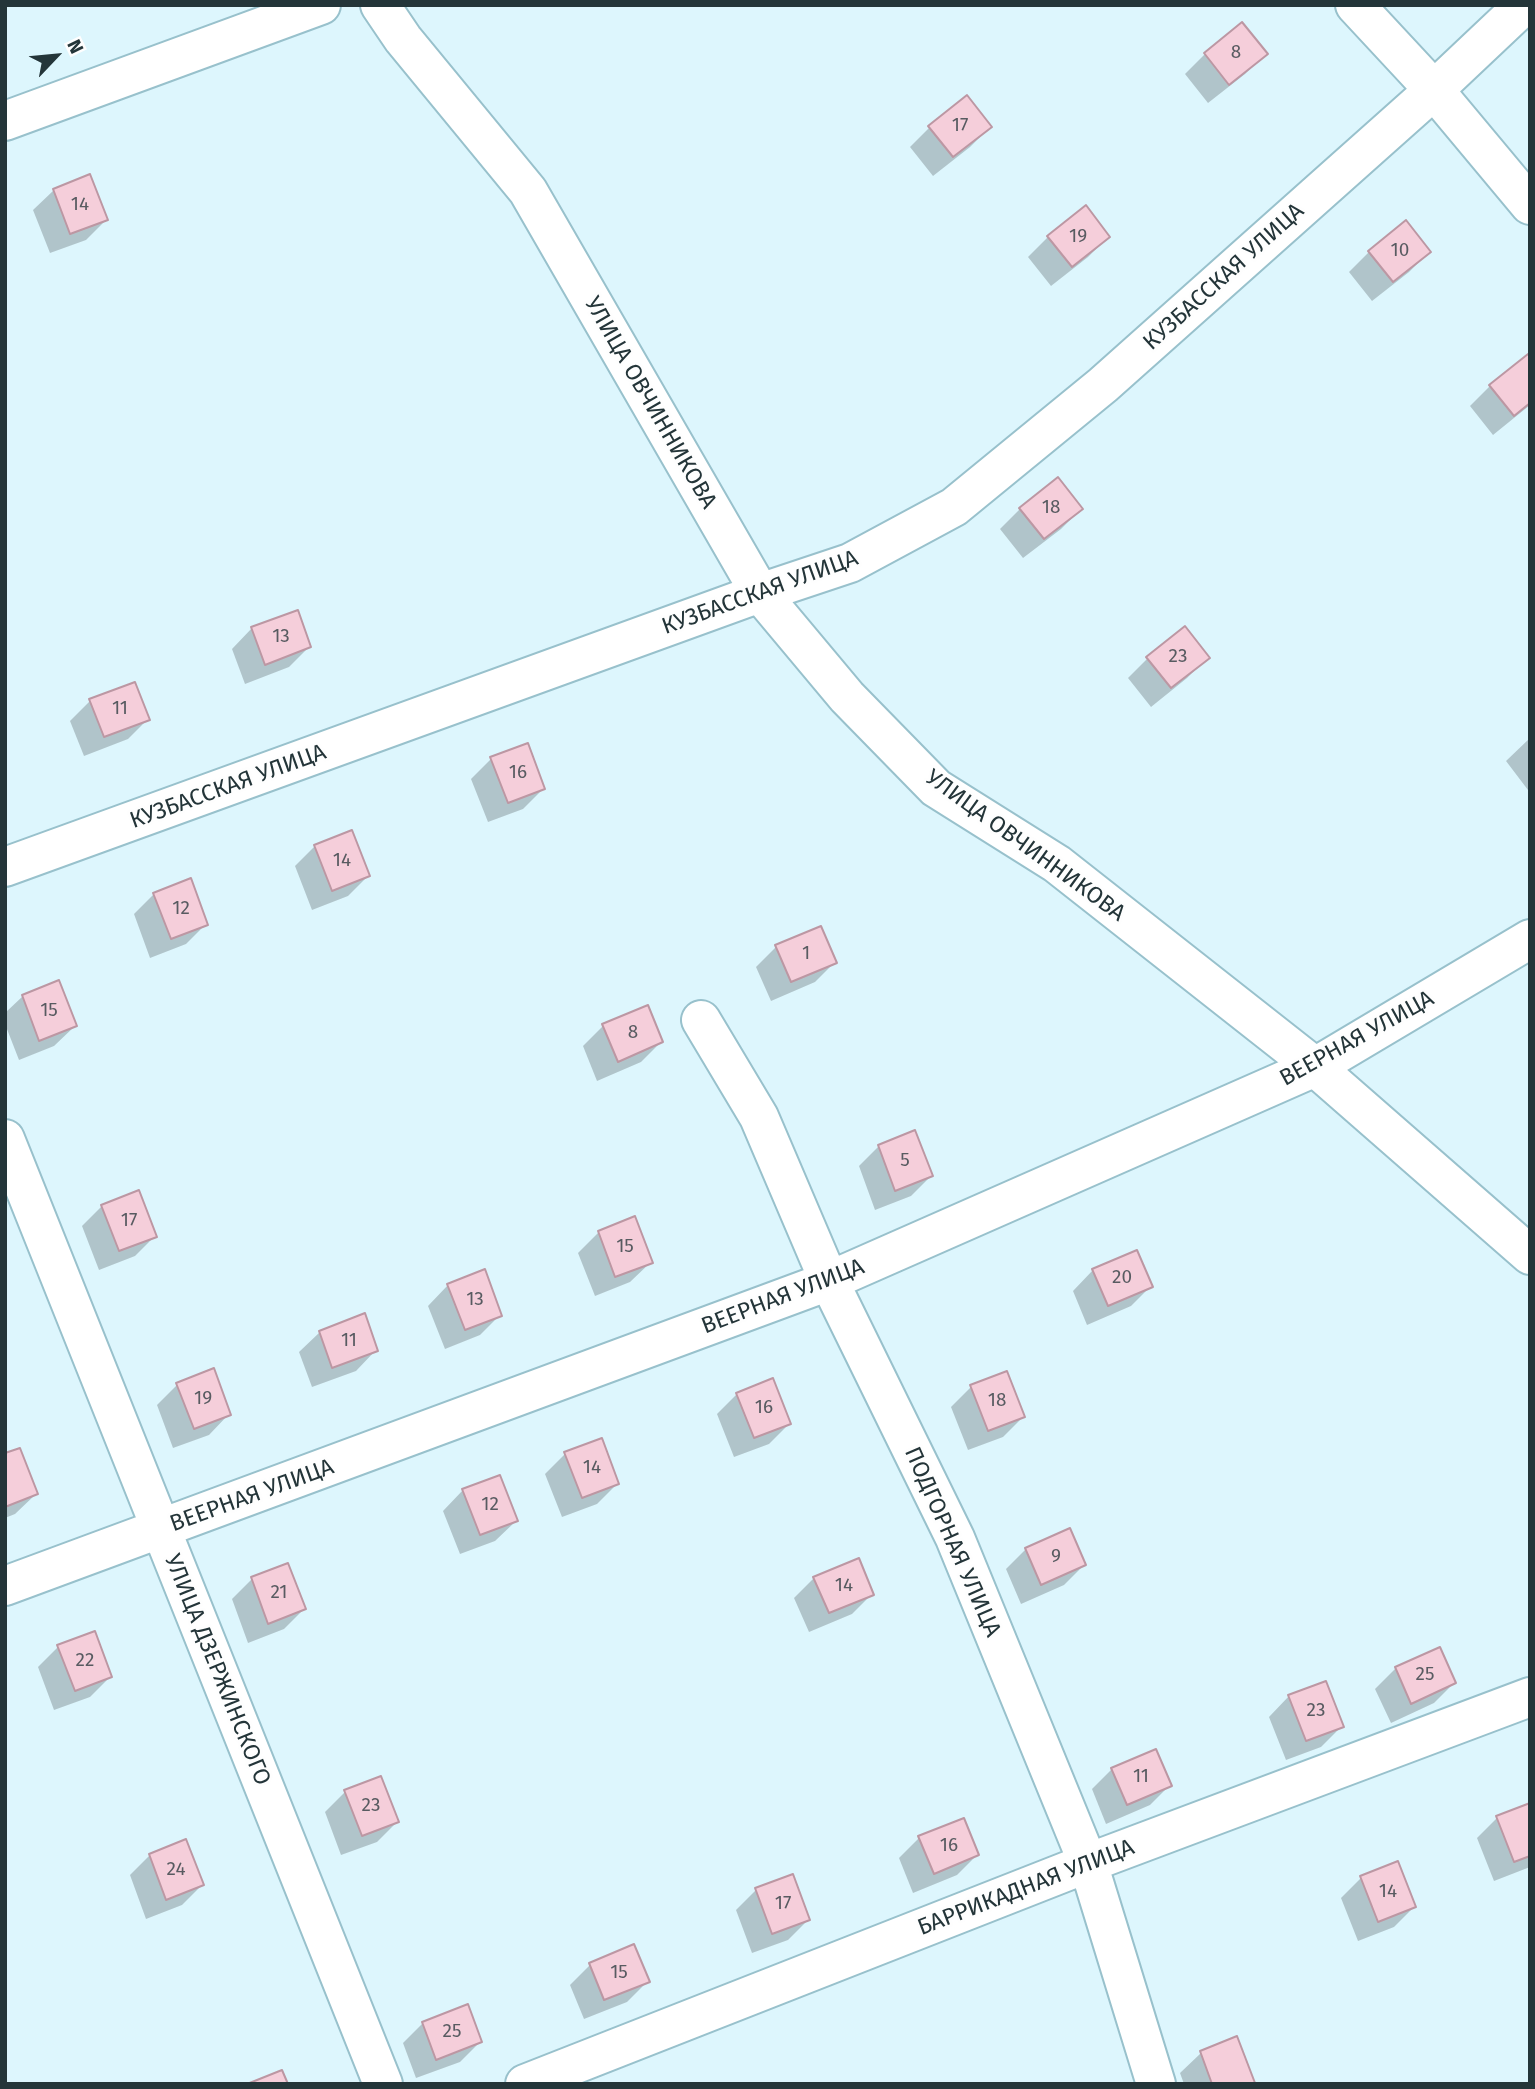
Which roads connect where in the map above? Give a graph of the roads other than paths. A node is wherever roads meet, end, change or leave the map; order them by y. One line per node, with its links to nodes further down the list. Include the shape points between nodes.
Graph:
1 (321, 5): 6 (street)
2 (380, 5): 8 (street, УЛИЦА ОВЧИННИКОВА, via 528,191)
3 (1355, 5): 5 (street)
4 (1524, 5): 5 (street, КУЗБАССКАЯ УЛИЦА)
5 (1434, 90): 7 (street); 8 (street, КУЗБАССКАЯ УЛИЦА, via 1103,385 954,507 850,563)
6 (5, 121)
7 (1530, 205)
8 (760, 593): 9 (street, КУЗБАССКАЯ УЛИЦА); 12 (street, УЛИЦА ОВЧИННИКОВА, via 847,697 936,788 1056,864)
9 (5, 867)
10 (1530, 939): 12 (street, ВЕЕРНАЯ УЛИЦА)
11 (701, 1020): 15 (street, ПОДГОРНАЯ УЛИЦА, via 759,1117)
12 (1315, 1067): 14 (street, УЛИЦА ОВЧИННИКОВА); 15 (street, ВЕЕРНАЯ УЛИЦА)
13 (5, 1139): 16 (street, УЛИЦА ДЗЕРЖИНСКОГО)
14 (1530, 1255)
15 (829, 1281): 16 (street, ВЕЕРНАЯ УЛИЦА); 19 (street, ПОДГОРНАЯ УЛИЦА, via 955,1538)
16 (161, 1530): 17 (street, ВЕЕРНАЯ УЛИЦА); 20 (street, УЛИЦА ДЗЕРЖИНСКОГО)
17 (5, 1586)
18 (1530, 1698): 19 (street, БАРРИКАДНАЯ УЛИЦА)
19 (1088, 1863): 21 (street, БАРРИКАДНАЯ УЛИЦА); 22 (street, ПОДГОРНАЯ УЛИЦА)
20 (383, 2084)
21 (526, 2084)
22 (1156, 2084)

